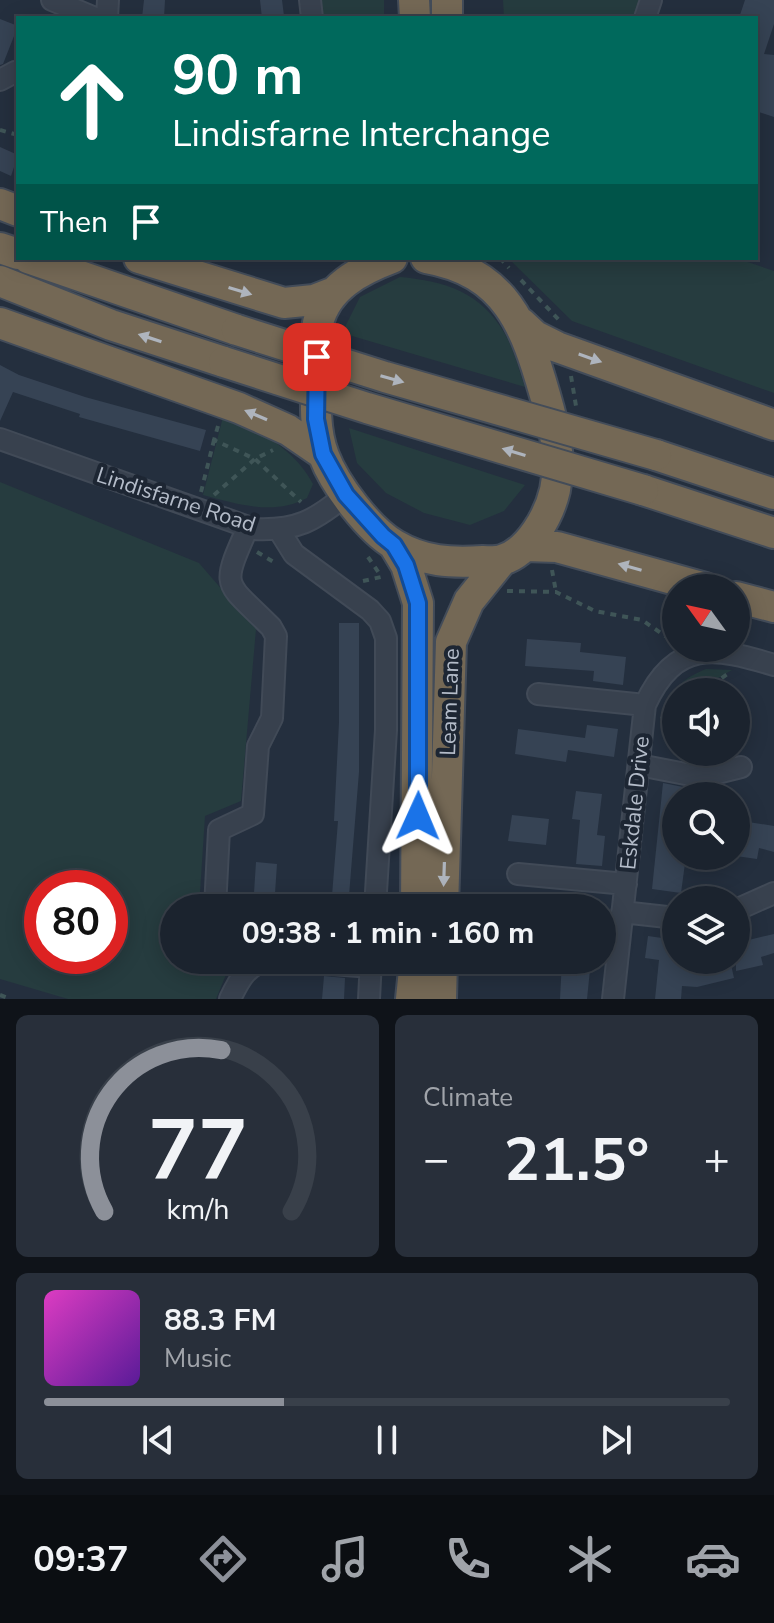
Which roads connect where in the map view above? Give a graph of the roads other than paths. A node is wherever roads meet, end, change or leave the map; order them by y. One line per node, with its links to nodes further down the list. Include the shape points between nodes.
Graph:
1 (52, 0): 2 (street)
2 (90, 16)
3 (34, 260): 16 (highway, one-way to 16, bridge, via 385,377)
4 (145, 260): 10 (highway, one-way to 10, via 284,303)
5 (385, 260): 7 (highway)
6 (436, 260): 8 (highway)
7 (364, 266): 10 (highway)
8 (468, 266): 12 (highway)
9 (0, 281): 20 (highway, one-way to 9, bridge, via 224,362)
10 (332, 293): 15 (highway, via 317,326 316,419)
11 (0, 323): 15 (highway, one-way to 11, via 288,430 239,408)
12 (521, 323): 13 (highway, one-way to 13, via 557,347); 22 (highway, Leam Lane, via 555,431 559,464 542,523)
13 (774, 425)
14 (0, 439): 18 (street, Lindisfarne Road)
15 (323, 454): 17 (highway)
16 (774, 494)
17 (346, 495): 19 (street, Lindisfarne Road, via 317,518); 21 (highway)
18 (248, 527): 19 (street, Lindisfarne Road); 34 (street, via 228,572 229,583 276,636 272,718 258,746 253,814 219,830)
19 (279, 530): 35 (street, via 294,554 370,610 386,638)
20 (774, 533)
21 (394, 545): 22 (highway, via 442,562); 36 (highway, Leam Lane, via 418,603)
22 (514, 553): 23 (highway, one-way to 22, via 557,547); 37 (highway, Leam Lane, one-way to 37, via 469,601 451,642)
23 (662, 576)
24 (750, 601): 25 (highway)
25 (774, 607)
26 (774, 665): 28 (street, Eskdale Drive, via 713,650 685,658 652,690)
27 (538, 694): 28 (street)
28 (645, 705): 29 (street, Eskdale Drive)
29 (639, 765): 30 (street, via 701,777); 32 (street, Eskdale Drive)
30 (741, 767)
31 (518, 874): 32 (street)
32 (626, 884): 39 (street, Eskdale Drive)
33 (774, 893): 38 (street)
34 (216, 894)
35 (376, 894)
36 (416, 894)
37 (443, 894)
38 (750, 904)
39 (622, 912): 40 (street); 49 (street, Eskdale Drive)
40 (662, 916)
41 (244, 974): 45 (street)
42 (370, 974): 46 (street)
43 (414, 974): 47 (highway)
44 (442, 974): 48 (highway)
45 (230, 999)
46 (369, 999)
47 (412, 999)
48 (441, 999)
49 (613, 999)

